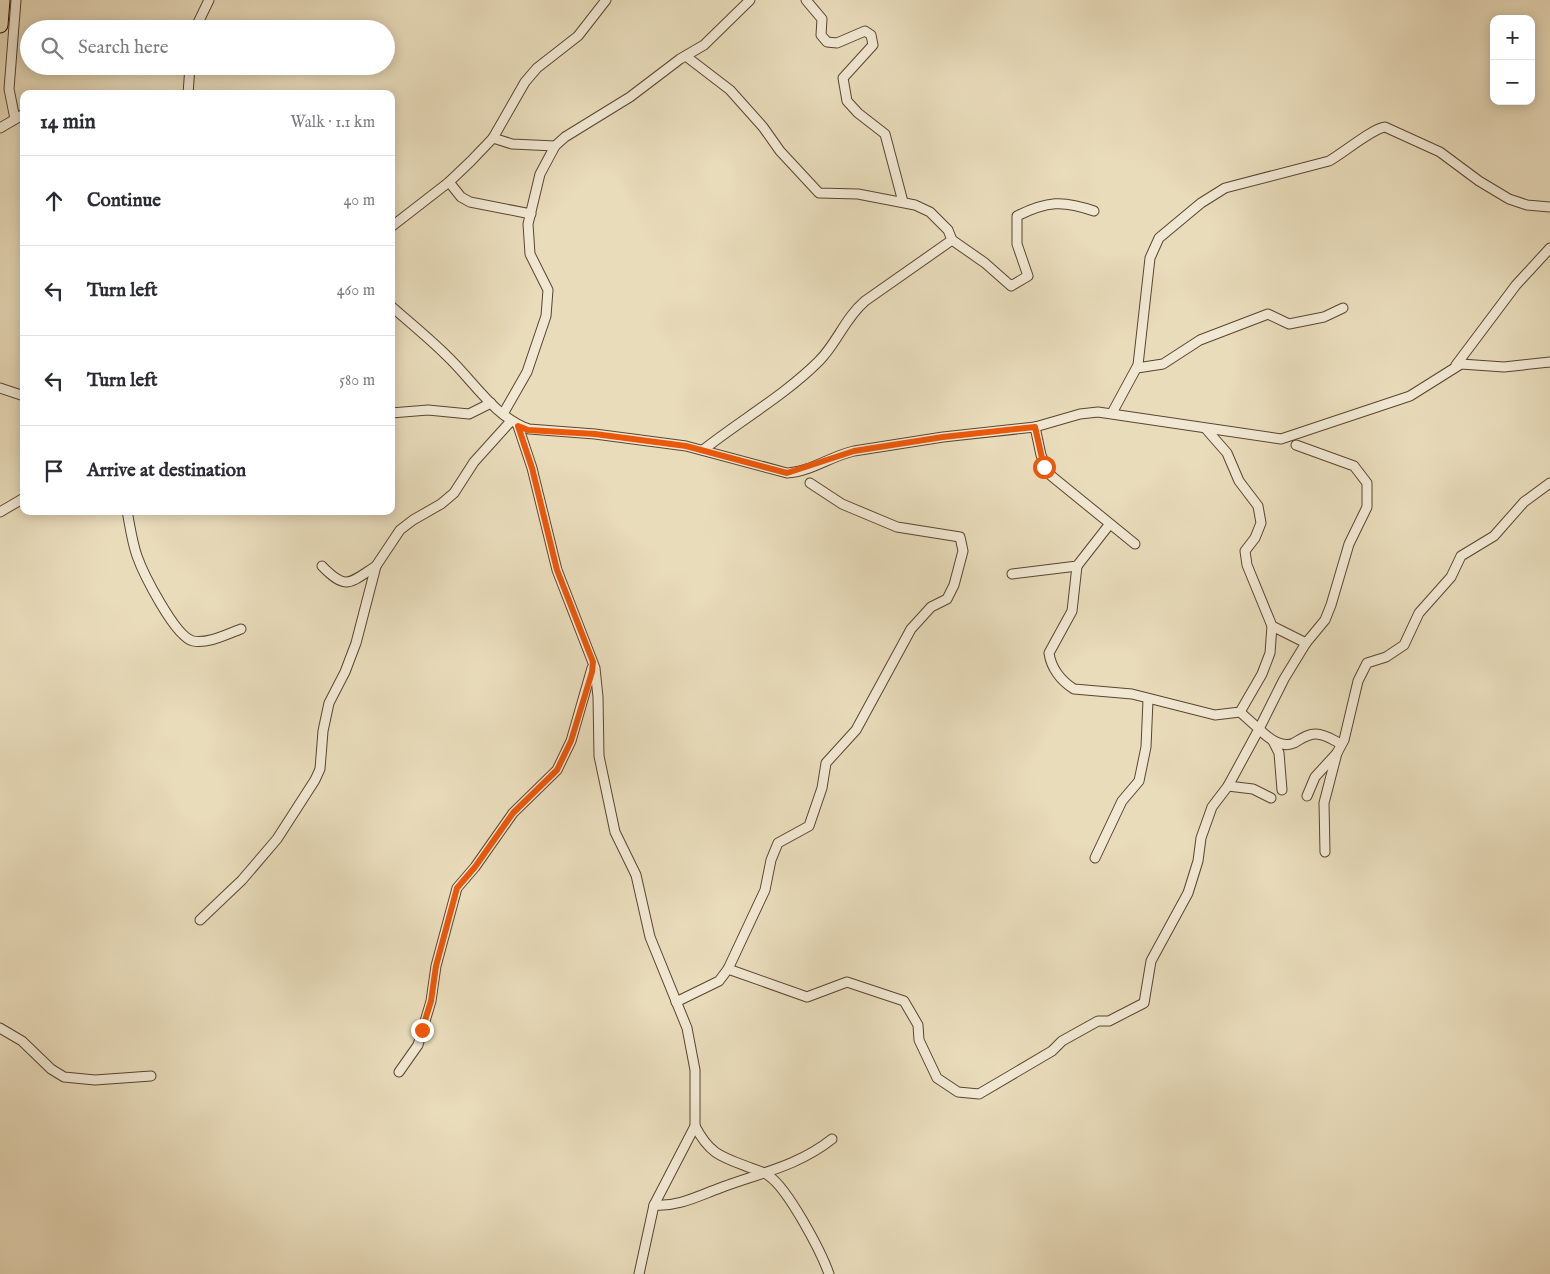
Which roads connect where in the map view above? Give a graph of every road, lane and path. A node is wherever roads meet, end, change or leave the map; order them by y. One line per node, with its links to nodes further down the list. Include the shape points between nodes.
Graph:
1 (2, 0): 8 (highway)
2 (16, 0): 12 (street, via 9,89)
3 (209, 0): 7 (street)
4 (606, 0): 14 (street, via 578,36 537,68 525,82)
5 (750, 0): 9 (street, via 704,45)
6 (806, 0): 17 (street, via 822,19 821,35 826,42 837,43 865,31 871,35 873,45 843,78 844,88 848,101 858,113 885,134)
7 (199, 20)
8 (0, 25)
9 (687, 56): 15 (street, via 630,97 565,136); 17 (street, via 730,90 819,194 858,194)
10 (189, 75): 11 (street)
11 (188, 90)
12 (20, 117): 13 (street)
13 (0, 128)
14 (493, 138): 15 (street, via 512,144); 16 (street)
15 (555, 146): 20 (street, via 540,174)
16 (449, 182): 20 (street, via 461,197 470,202); 21 (street)
17 (903, 202): 22 (street, via 930,212 948,230)
18 (1550, 207): 28 (street, via 1509,199 1440,152 1380,127 1329,161 1225,188 1201,203 1159,238 1150,258)
19 (1094, 211): 22 (street, via 1072,204 1038,205 1017,216 1017,244 1028,276 1010,286)
20 (531, 214): 34 (street, via 528,232 530,254 548,290 548,301 535,354)
21 (395, 224)
22 (952, 240): 39 (street, via 864,301 853,311 833,344 813,367)
23 (1550, 248): 27 (street, via 1516,285)
24 (1343, 308): 28 (street, via 1324,317 1289,324 1268,314 1200,340 1163,364)
25 (395, 309): 31 (street, via 446,354)
26 (1550, 362): 27 (street, via 1504,367)
27 (1456, 365): 37 (street, via 1410,396 1289,437 1273,439)
28 (1137, 368): 33 (street)
29 (0, 388): 30 (street)
30 (20, 395)
31 (492, 403): 32 (street, via 469,414 428,410); 34 (street)
32 (395, 413)
33 (1112, 413): 36 (street, via 1080,414); 37 (street)
34 (503, 414): 35 (street)
35 (514, 423): 39 (street, via 528,430 640,439); 48 (street, via 474,462 454,493 400,530); 54 (street, via 532,468 557,570)
36 (1035, 427): 39 (street, via 854,451 792,473); 45 (street, via 1040,455 1049,474)
37 (1206, 429): 51 (street, via 1227,452 1238,481 1258,506 1261,523 1245,551 1247,565)
38 (1296, 445): 53 (street, via 1354,466 1364,478 1368,492 1367,507 1349,544 1331,605)
39 (704, 450)
40 (810, 483): 67 (street, via 842,504 897,527 960,537 963,551 954,585 946,599 931,608 911,630 856,730 826,763 822,788 809,826 778,844 771,860 766,890)
41 (1550, 483): 59 (street, via 1524,502 1494,536 1461,556 1451,577 1419,613 1404,645 1386,657 1367,663 1358,681 1346,734)
42 (20, 500): 43 (street)
43 (0, 512)
44 (128, 515): 52 (street, via 139,562 184,636 198,641)
45 (1109, 525): 46 (street); 49 (street)
46 (1135, 544)
47 (322, 566): 48 (street, via 345,583 357,580)
48 (376, 566): 66 (street, via 356,643 329,703 316,780 276,839 235,887)
49 (1078, 566): 50 (street); 55 (street, via 1072,611 1050,653 1054,669 1074,689 1132,694)
50 (1012, 574)
51 (1272, 626): 53 (street); 56 (street, via 1270,654)
52 (241, 629)
53 (1306, 643): 57 (street)
54 (593, 662): 68 (street, via 598,697 599,756 611,817 636,875 650,937); 70 (street, via 571,741 557,770 513,813 457,888 418,1045)
55 (1148, 700): 56 (street, via 1215,715); 65 (street, via 1146,747 1139,781 1122,801)
56 (1240, 712): 57 (street)
57 (1259, 729): 58 (street); 60 (street)
58 (1273, 741): 59 (street, via 1290,744 1313,734 1322,734); 61 (street, via 1279,753)
59 (1339, 748): 62 (street, via 1320,770); 64 (street, via 1324,803)
60 (1228, 786): 63 (street, via 1253,789); 67 (street, via 1212,808 1188,893 1151,961 1144,1002 1109,1021 1098,1021 1062,1041 1052,1051 980,1094 958,1092 937,1078 919,1040 918,1025 904,1001 847,982 808,997)
61 (1282, 790)
62 (1307, 796)
63 (1271, 798)
64 (1325, 852)
65 (1095, 858)
66 (200, 920)
67 (728, 969): 68 (street, via 719,981)
68 (676, 1002): 72 (street, via 687,1028 695,1070)
69 (0, 1028): 71 (street, via 22,1041 64,1077 95,1080)
70 (399, 1072)
71 (150, 1076)
72 (695, 1126): 74 (street, via 706,1146 714,1153); 75 (street)
73 (832, 1139): 74 (street, via 798,1161)
74 (766, 1174): 75 (street, via 683,1202); 77 (street, via 775,1181 794,1209)
75 (654, 1205): 76 (street)
76 (639, 1274)
77 (829, 1274)

